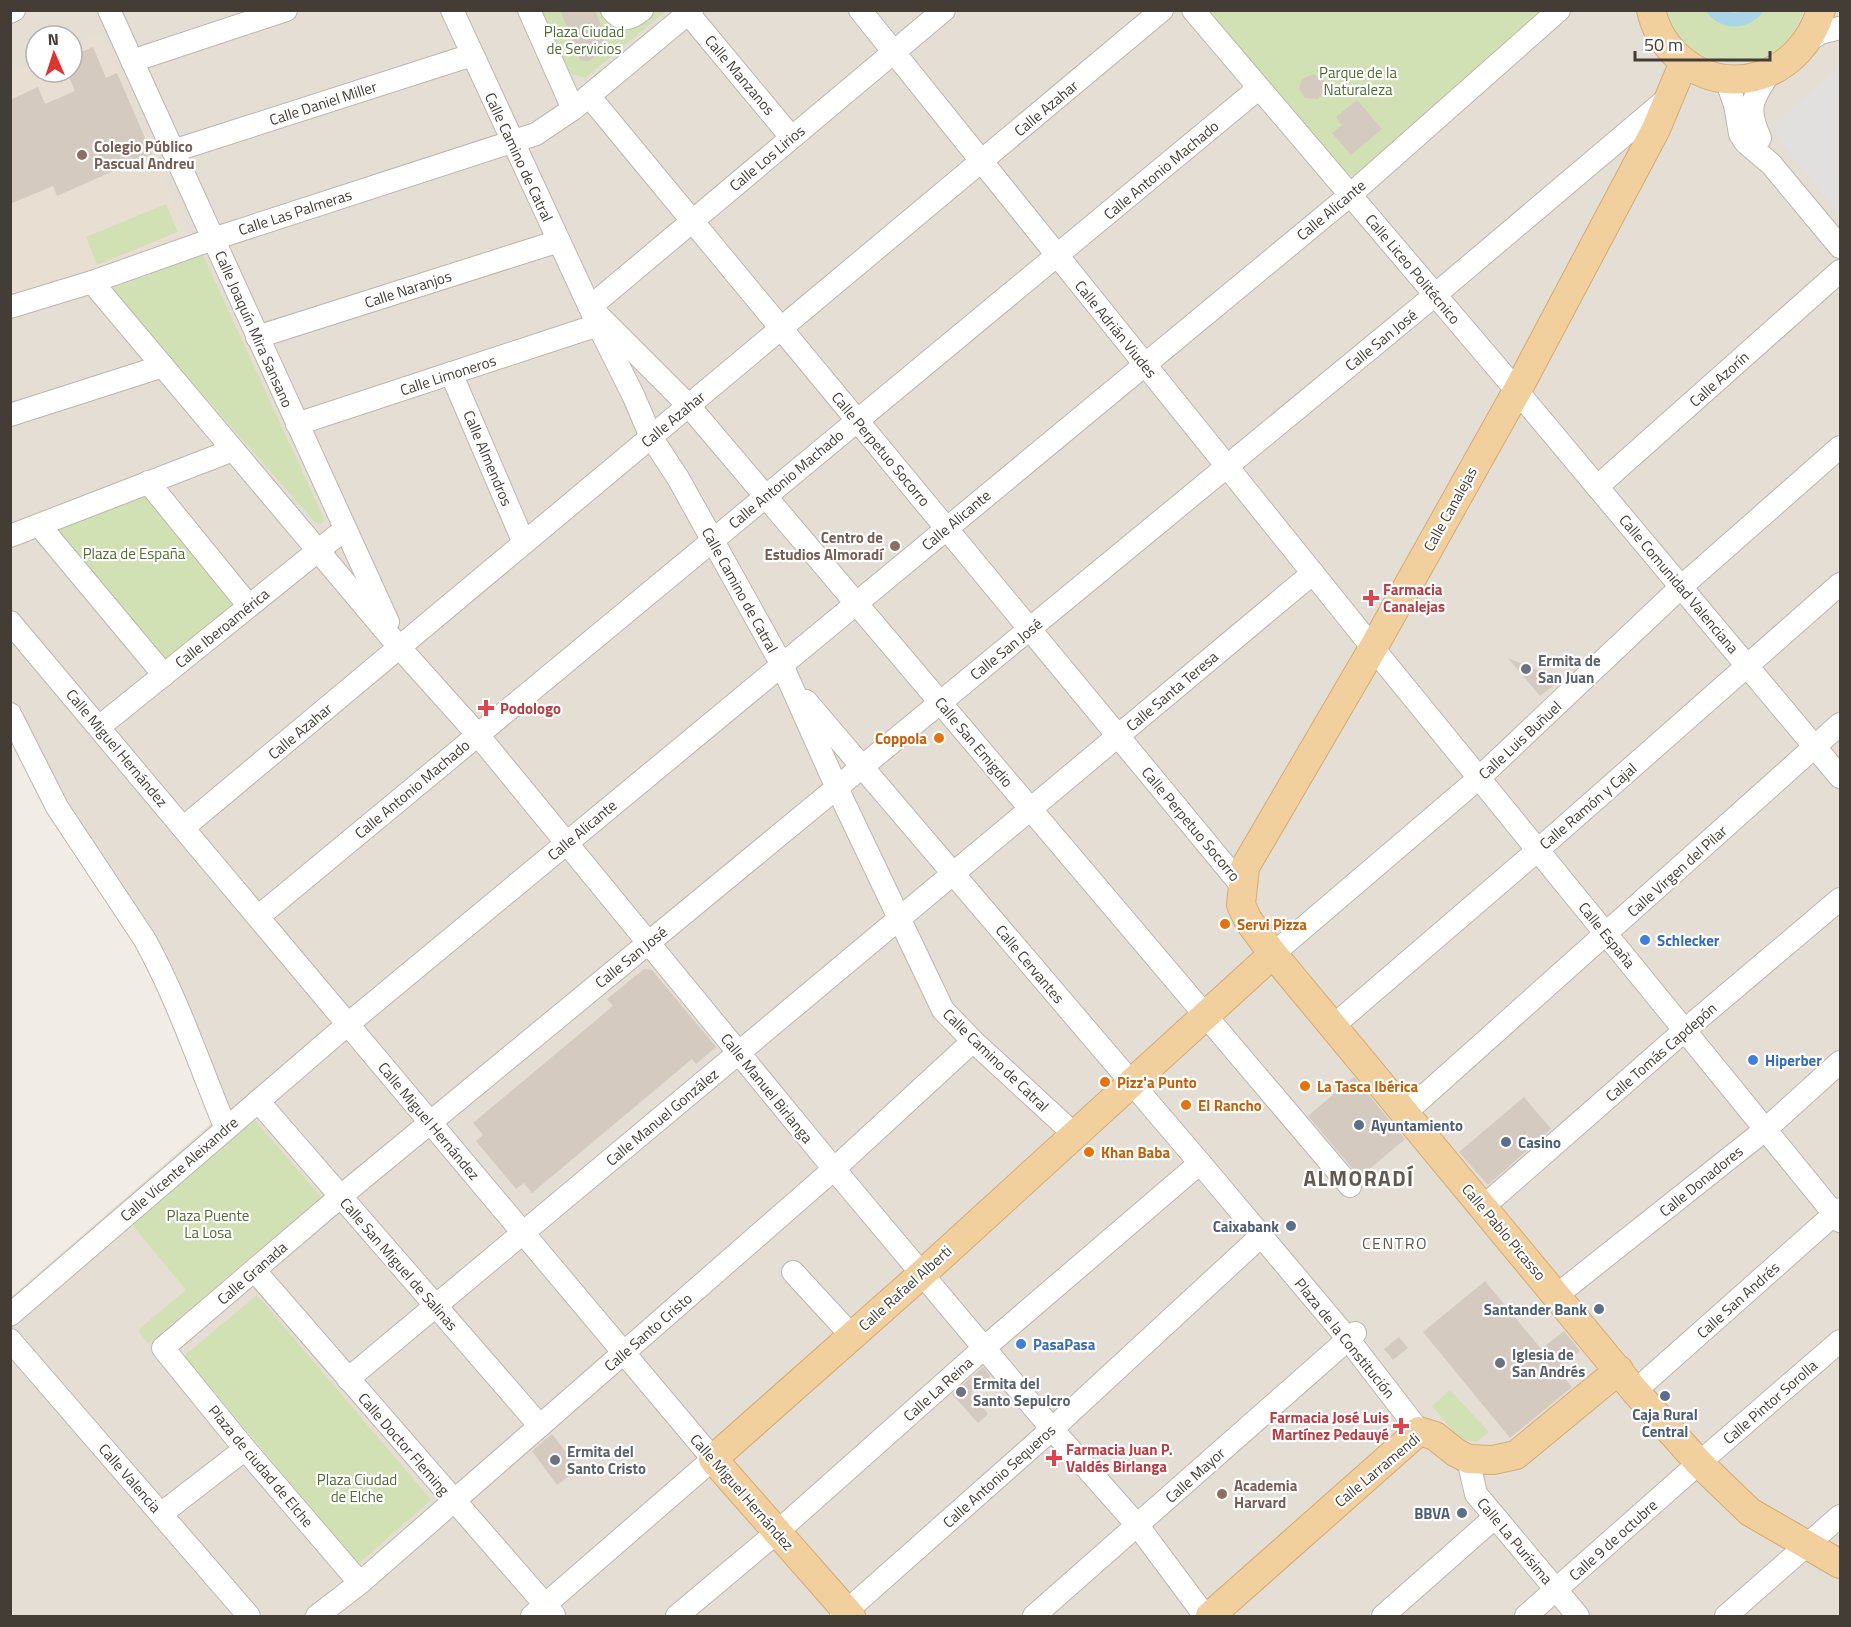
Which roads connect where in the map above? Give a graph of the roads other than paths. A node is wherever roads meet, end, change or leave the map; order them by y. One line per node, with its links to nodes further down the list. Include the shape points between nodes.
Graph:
1 (109, 10): 19 (street, Calle Joaquín Mira Sansano)
2 (286, 10): 19 (street)
3 (452, 10): 18 (street, Calle Camino de Catral)
4 (529, 10): 24 (street, Calle Perpetuo Socorro)
5 (612, 10): 6 (street, via 627,19)
6 (642, 10)
7 (860, 10): 17 (street, Calle Adrián Viudes)
8 (944, 10): 17 (street, Calle Los Lirios)
9 (1162, 10): 29 (street, Calle Azahar)
10 (1193, 10): 22 (street, Calle Liceo Politécnico)
11 (1559, 10): 31 (street, Calle Alicante)
12 (1651, 10): 20 (main road, via 1665,44)
13 (1821, 10): 16 (main road)
14 (690, 12): 24 (street, Calle Las Palmeras); 26 (street, Calle Manzanos)
15 (1840, 28): 16 (street)
16 (1808, 41): 21 (main road, via 1791,60)
17 (894, 52): 26 (street, Calle Los Lirios); 29 (street, Calle Adrián Viudes)
18 (472, 55): 27 (street, Calle Camino de Catral); 28 (street, Calle Daniel Miller)
19 (132, 61): 28 (street, Calle Joaquín Mira Sansano)
20 (1705, 72): 21 (main road, via 1748,78); 23 (main road, Calle Canalejas); 25 (main road, Calle Canalejas); 30 (street, via 1735,105 1745,142)
21 (1770, 72): 30 (street, via 1756,93 1752,110 1753,126)
22 (1259, 88): 31 (street, Calle Liceo Politécnico); 36 (street, Calle Antonio Machado)
23 (1669, 98): 25 (main road, Calle Canalejas); 39 (street, Calle San José)
24 (581, 103): 27 (street, Calle Las Palmeras, via 536,134); 32 (street, Calle Perpetuo Socorro)
25 (1656, 129): 47 (main road, Calle Canalejas)
26 (791, 137): 32 (street, Calle Los Lirios)
27 (512, 142): 33 (street, Calle Las Palmeras); 34 (street, Calle Camino de Catral)
28 (173, 151): 33 (street, Calle Joaquín Mira Sansano)
29 (981, 161): 36 (street, Calle Adrián Viudes); 42 (street, Calle Azahar)
30 (1771, 164): 35 (street)
31 (1350, 195): 39 (street, Calle Liceo Politécnico); 44 (street, Calle Alicante)
32 (693, 221): 41 (street, Calle Los Lirios); 42 (street, Calle Perpetuo Socorro)
33 (213, 239): 38 (street, Calle Las Palmeras); 43 (street, Calle Joaquín Mira Sansano)
34 (559, 242): 41 (street, Calle Camino de Catral); 43 (street, Calle Naranjos)
35 (1840, 247)
36 (1057, 255): 44 (street, Calle Adrián Viudes); 50 (street, Calle Antonio Machado)
37 (1840, 271): 57 (street, Calle Azorín)
38 (92, 282): 40 (street, Calle Las Palmeras); 45 (street, Calle Manuel Birlanga)
39 (1435, 295): 47 (street, Calle Liceo Politécnico); 55 (street, Calle San José)
40 (10, 308)
41 (594, 316): 46 (street, Calle Limoneros); 48 (street, Calle San Emigdio); 52 (street, Calle Camino de Catral)
42 (782, 328): 48 (street, Calle Azahar); 50 (street, Calle Perpetuo Socorro)
43 (258, 337): 51 (street, Calle Joaquín Mira Sansano)
44 (1145, 364): 55 (street, Calle Adrián Viudes); 60 (street, Calle Alicante)
45 (163, 366): 49 (street); 54 (street, Calle Manuel Birlanga)
46 (451, 373): 51 (street, Calle Limoneros); 64 (street, Calle Almendros)
47 (1517, 391): 57 (street, Calle Comunidad Valenciana); 74 (main road, Calle Canalejas)
48 (689, 406): 52 (street, Calle Azahar); 58 (street, Calle San Emigdio)
49 (10, 415)
50 (858, 420): 58 (street, Calle Antonio Machado); 60 (street, Calle Perpetuo Socorro)
51 (297, 424): 61 (street, Calle Joaquín Mira Sansano)
52 (651, 437): 63 (street, Calle Camino de Catral); 64 (street, Calle Azahar)
53 (1840, 447): 68 (street, Calle Luis Buñuel)
54 (233, 450): 56 (street); 65 (street, Calle Manuel Birlanga)
55 (1227, 467): 66 (street, Calle Adrián Viudes); 72 (street, Calle San José)
56 (148, 482): 59 (street); 70 (street)
57 (1597, 487): 68 (street, Calle Comunidad Valenciana)
58 (766, 497): 63 (street, Calle Antonio Machado); 69 (street, Calle San Emigdio)
59 (39, 525): 62 (street); 77 (street)
60 (947, 528): 69 (street, Calle Alicante); 72 (street, Calle Perpetuo Socorro)
61 (345, 529): 65 (street, Calle Iberoamérica); 73 (street, Calle Joaquín Mira Sansano)
62 (10, 536)
63 (713, 540): 76 (street, Calle Camino de Catral); 82 (street, Calle Antonio Machado)
64 (524, 543): 73 (street, Calle Azahar)
65 (318, 551): 70 (street, Calle Iberoamérica); 73 (street, Calle Manuel Birlanga)
66 (1313, 573): 74 (street, Calle Adrián Viudes); 83 (street, Calle Santa Teresa)
67 (1840, 584): 75 (street, Calle Ramón y Cajal)
68 (1681, 587): 75 (street, Calle Comunidad Valenciana); 87 (street, Calle Luis Buñuel)
69 (856, 603): 76 (street, Calle Alicante); 78 (street, Calle San Emigdio)
70 (249, 606): 77 (street, Calle Iberoamérica)
71 (10, 622): 81 (street, Calle Miguel Hernández)
72 (1030, 629): 78 (street, Calle San José); 83 (street, Calle Perpetuo Socorro)
73 (400, 648): 82 (street, Calle Manuel Birlanga); 90 (street, Calle Azahar)
74 (1373, 648): 87 (street, Calle España); 94 (main road, Calle Canalejas, via 1245,867)
75 (1747, 666): 84 (street, Calle Comunidad Valenciana); 92 (street, Calle Ramón y Cajal)
76 (786, 673): 85 (street, Calle Cervantes); 88 (street, Calle Camino de Catral); 91 (street, Calle Alicante)
77 (164, 675): 81 (street, Calle Iberoamérica)
78 (940, 702): 85 (street, Calle San José); 89 (street, Calle San Emigdio)
79 (10, 714): 112 (street, via 57,807 155,958)
80 (1840, 724): 84 (street, Calle Virgen del Pilar)
81 (99, 727): 90 (street, Calle Miguel Hernández)
82 (478, 735): 91 (street, Calle Manuel Birlanga); 96 (street, Calle Antonio Machado)
83 (1118, 736): 89 (street, Calle Santa Teresa); 94 (street, Calle Perpetuo Socorro)
84 (1814, 747): 86 (street, Calle Comunidad Valenciana); 98 (street, Calle Virgen del Pilar)
85 (862, 767): 88 (street, Calle San José); 93 (street, Calle Cervantes)
86 (1840, 777)
87 (1479, 778): 92 (street, Calle España); 100 (street, Calle Luis Buñuel)
88 (837, 788): 97 (street, Calle Camino de Catral); 99 (street, Calle San José)
89 (1030, 808): 93 (street, Calle Manuel González); 101 (street, Calle San Emigdio)
90 (183, 828): 96 (street, Calle Miguel Hernández)
91 (566, 843): 99 (street, Calle Manuel Birlanga); 102 (street, Calle Alicante)
92 (1538, 850): 98 (street, Calle España); 103 (street, Calle Ramón y Cajal)
93 (953, 873): 97 (street, Calle Manuel González); 108 (street, Calle Cervantes)
94 (1242, 886): 100 (main road, Calle Pablo Picasso, via 1241,905 1248,921)
95 (1840, 899): 104 (street, Calle Tomás Capdepón)
96 (258, 917): 102 (street, Calle Miguel Hernández)
97 (898, 919): 105 (street, Calle Camino de Catral, via 943,1010); 106 (street, Calle Manuel González)
98 (1607, 934): 104 (street, Calle España); 110 (street, Calle Virgen del Pilar)
99 (648, 943): 106 (street, Calle Manuel Birlanga); 111 (street, Calle San José)
100 (1273, 954): 101 (main road, Calle Rafael Alberti); 103 (main road, Calle Pablo Picasso)
101 (1207, 1016): 108 (main road, Calle Rafael Alberti); 117 (street, Calle San Emigdio)
102 (348, 1024): 109 (street, Calle Vicente Aleixandre); 111 (street, Calle Miguel Hernández)
103 (1333, 1026): 110 (main road, Calle Pablo Picasso)
104 (1685, 1030): 113 (street, Calle España); 119 (street, Calle Tomás Capdepón)
105 (973, 1041): 114 (street, Calle Camino de Catral); 116 (street, Calle Santo Cristo)
106 (738, 1053): 116 (street, Calle Manuel Birlanga); 121 (street, Calle Manuel González)
107 (1840, 1062): 113 (street, Calle Donadores)
108 (1131, 1082): 114 (main road, Calle Rafael Alberti); 115 (street, Calle Cervantes)
109 (258, 1101): 112 (street, Calle Vicente Aleixandre); 118 (street, Calle San Miguel de Salinas)
110 (1405, 1113): 119 (main road, Calle Pablo Picasso)
111 (430, 1122): 118 (street, Calle San José); 121 (street, Calle Miguel Hernández)
112 (226, 1129): 128 (street, Calle Vicente Aleixandre)
113 (1766, 1129): 120 (street, Calle España); 126 (street, Calle Donadores)
114 (1074, 1134): 125 (main road, Calle Rafael Alberti)
115 (1200, 1163): 122 (street, Calle Cervantes); 134 (street, Calle La Reina)
116 (834, 1169): 125 (street, Calle Manuel Birlanga); 135 (street, Calle Santo Cristo)
117 (1350, 1186)
118 (340, 1196): 123 (street, Calle Granada); 127 (street, Calle San Miguel de Salinas)
119 (1484, 1207): 126 (main road, Calle Pablo Picasso)
120 (1839, 1215): 137 (street, Calle San Andrés)
121 (523, 1233): 127 (street, Calle Manuel González); 135 (street, Calle Miguel Hernández)
122 (1265, 1241): 130 (street, Plaza de la Constitución); 139 (street, Calle Antonio Sequeros)
123 (255, 1271): 133 (street, Calle Granada); 136 (street, Calle Doctor Fleming)
124 (793, 1272): 129 (street)
125 (922, 1274): 129 (main road, Calle Rafael Alberti); 134 (street, Calle Manuel Birlanga)
126 (1557, 1295): 137 (main road, Calle Pablo Picasso)
127 (436, 1306): 136 (street, Calle Manuel González); 138 (street, Calle San Miguel de Salinas)
128 (10, 1315)
129 (852, 1336): 142 (main road, Calle Rafael Alberti)
130 (1351, 1336): 140 (street, Plaza de la Constitución); 149 (street, Calle Mayor)
131 (10, 1340): 146 (street, Calle Valencia)
132 (1840, 1341): 144 (street, Calle Pintor Sorolla)
133 (163, 1348): 141 (street, Plaza de ciudad de Elche)
134 (984, 1348): 139 (street, Calle Manuel Birlanga); 150 (street, Calle La Reina)
135 (624, 1353): 138 (street, Calle Santo Cristo); 142 (street, Calle Miguel Hernández)
136 (348, 1379): 145 (street, Calle Doctor Fleming)
137 (1627, 1381): 143 (main road, via 1516,1455 1493,1460); 144 (main road, Calle Pablo Picasso)
138 (540, 1426): 145 (street, Calle Santo Cristo)
139 (1052, 1429): 149 (street, Calle Manuel Birlanga); 156 (street, Calle Antonio Sequeros)
140 (1419, 1431): 143 (main road, Calle Larramendi, via 1435,1436); 161 (main road, Calle Larramendi)
141 (245, 1449): 146 (street); 153 (street, Plaza de ciudad de Elche)
142 (713, 1459): 150 (main road, Calle Miguel Hernández); 155 (street, Calle Rafael Alberti)
143 (1468, 1459): 148 (street, Calle La Purísima, via 1476,1494)
144 (1699, 1463): 151 (main road, Calle Pablo Picasso, via 1750,1512); 154 (street, Calle 9 de octubre)
145 (453, 1502): 153 (street, Calle Santo Cristo); 155 (street, Calle Doctor Fleming)
146 (161, 1514): 157 (street, Calle Valencia)
147 (1840, 1515): 151 (street)
148 (1494, 1518): 154 (street, Calle La Purísima); 162 (street)
149 (1138, 1526): 160 (street, Calle Mayor); 161 (street, Calle Manuel Birlanga)
150 (776, 1533): 156 (main road, Calle Miguel Hernández); 159 (street, Calle La Reina)
151 (1807, 1545): 152 (main road, Calle Pablo Picasso); 165 (street)
152 (1840, 1564)
153 (360, 1583): 158 (street, Calle Santo Cristo)
154 (1556, 1591): 163 (street, Calle 9 de octubre); 164 (street, Calle La Purísima)
155 (544, 1613)
156 (846, 1615)
157 (249, 1617)
158 (317, 1617)
159 (677, 1617)
160 (1034, 1617)
161 (1208, 1617)
162 (1383, 1617)
163 (1526, 1617)
164 (1578, 1617)
165 (1726, 1617)

